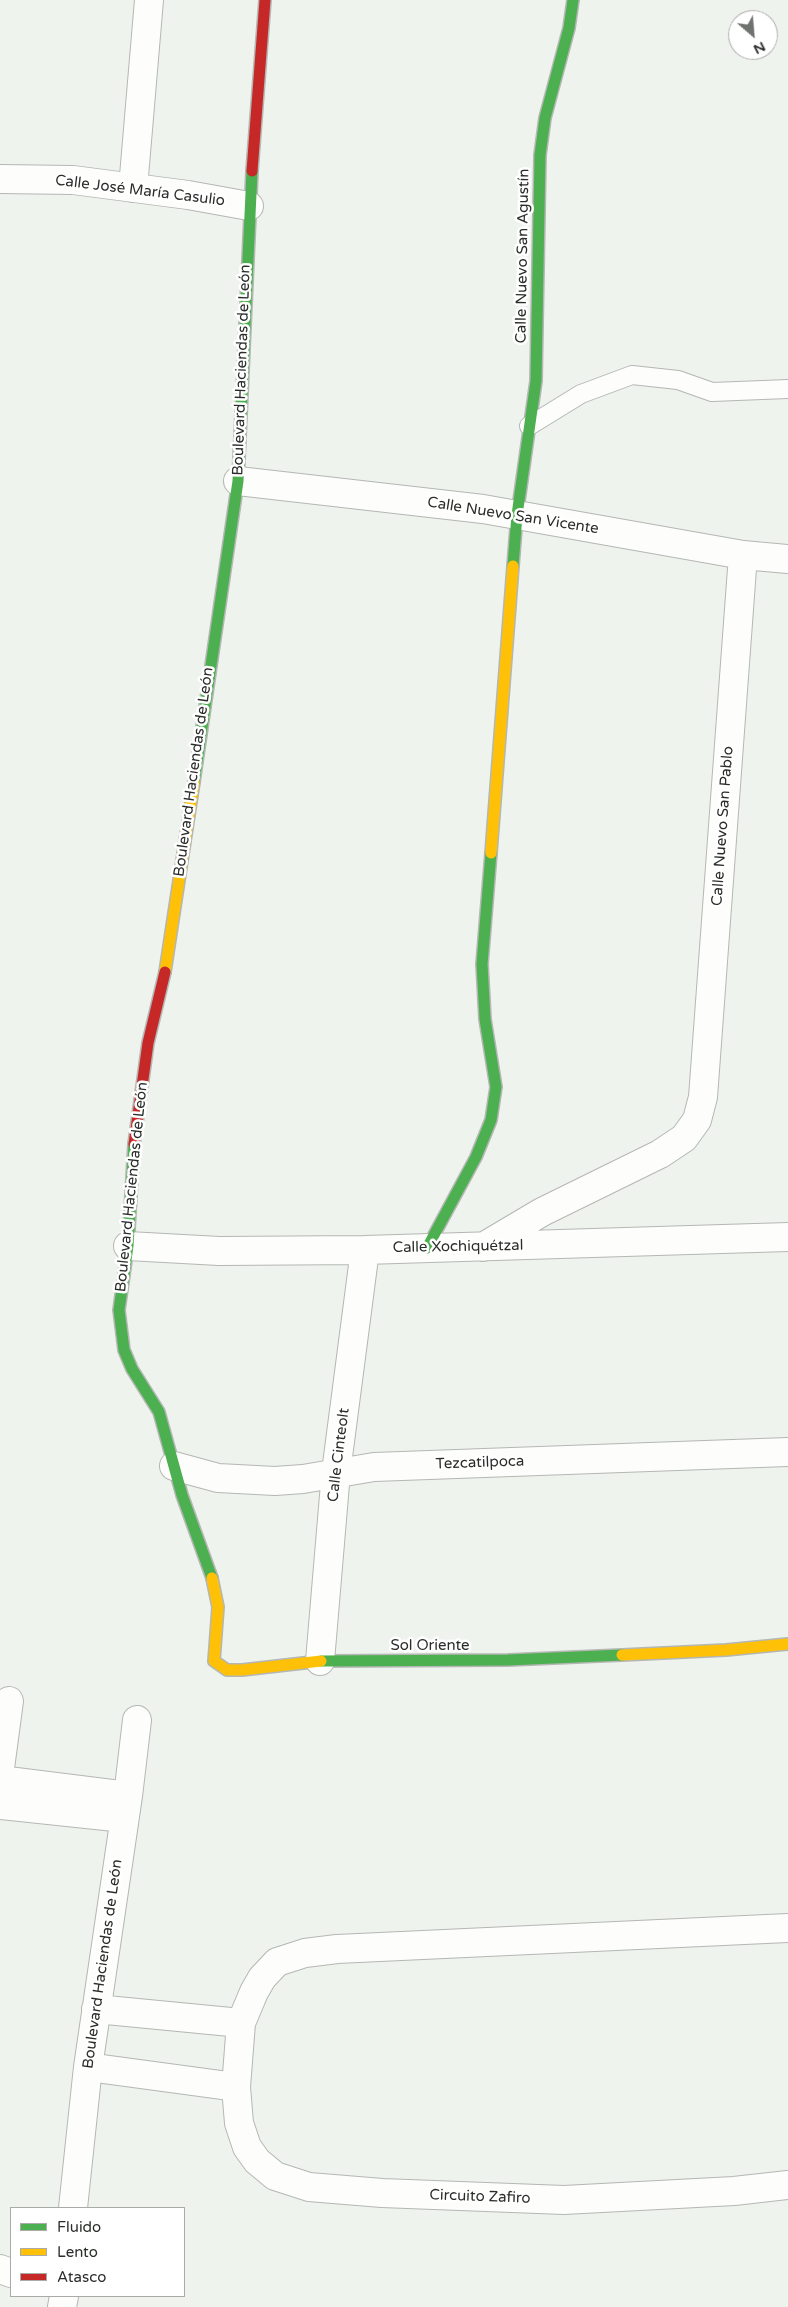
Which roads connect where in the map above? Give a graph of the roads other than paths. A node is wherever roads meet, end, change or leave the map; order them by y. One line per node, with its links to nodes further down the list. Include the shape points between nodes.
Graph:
1 (149, 0): 5 (street)
2 (265, 0): 6 (street, Boulevard Haciendas de León)
3 (573, 0): 8 (street, Calle Nuevo San Agustín, via 570,28 546,118 540,156 536,381)
4 (0, 179): 5 (street, Calle José María Casulio, via 73,180)
5 (133, 188): 6 (street, Calle José María Casulio)
6 (249, 206): 9 (street, Boulevard Haciendas de León)
7 (788, 389): 8 (lane, via 712,392 678,380 632,375 581,394)
8 (529, 426): 10 (street, Calle Nuevo San Agustín)
9 (238, 481): 10 (street, Calle Nuevo San Vicente); 14 (street, Boulevard Haciendas de León, via 168,957 148,1043 134,1137)
10 (517, 515): 11 (street, Calle Nuevo San Vicente); 16 (street, Calle Nuevo San Agustín, via 482,964 485,1019 496,1087 491,1120 476,1157)
11 (743, 555): 12 (street, Calle Nuevo San Vicente); 15 (street, Calle Nuevo San Pablo, via 703,1097 696,1120 684,1138 660,1154 542,1212)
12 (788, 559)
13 (788, 1237): 15 (street, Calle Xochiquétzal)
14 (128, 1246): 17 (street, Calle Xochiquétzal, via 219,1251); 19 (street, Boulevard Haciendas de León, via 119,1310 122,1340 132,1369 159,1412)
15 (483, 1247): 16 (street, Calle Xochiquétzal)
16 (427, 1248): 17 (street, Calle Xochiquétzal)
17 (365, 1250): 20 (street, Calle Cinteolt)
18 (788, 1452): 20 (street, Tezcatilpoca, via 402,1466)
19 (174, 1466): 20 (street, Tezcatilpoca, via 218,1478 258,1481 303,1479); 21 (street, Boulevard Haciendas de León)
20 (336, 1472): 23 (street, Calle Cinteolt)
21 (195, 1526): 23 (street, Sol Oriente, via 218,1607 214,1661 226,1670 242,1670)
22 (788, 1644): 23 (street, Sol Oriente, via 508,1660)
23 (320, 1661)
24 (9, 1701): 26 (street)
25 (137, 1720): 29 (street, Boulevard Haciendas de León)
26 (0, 1768)
27 (0, 1780): 29 (street)
28 (0, 1805): 29 (street)
29 (126, 1807): 31 (street, Boulevard Haciendas de León)
30 (788, 1928): 32 (street, Circuito Zafiro, via 305,1953 277,1962 272,1967 254,1992)
31 (96, 2009): 32 (street); 33 (street, Boulevard Haciendas de León)
32 (241, 2023): 34 (street, Circuito Zafiro)
33 (88, 2067): 34 (street); 36 (street, Boulevard Haciendas de León)
34 (236, 2087): 35 (street, Circuito Zafiro, via 239,2123 246,2146 275,2176 309,2187 564,2200)
35 (788, 2185)
36 (73, 2207)

